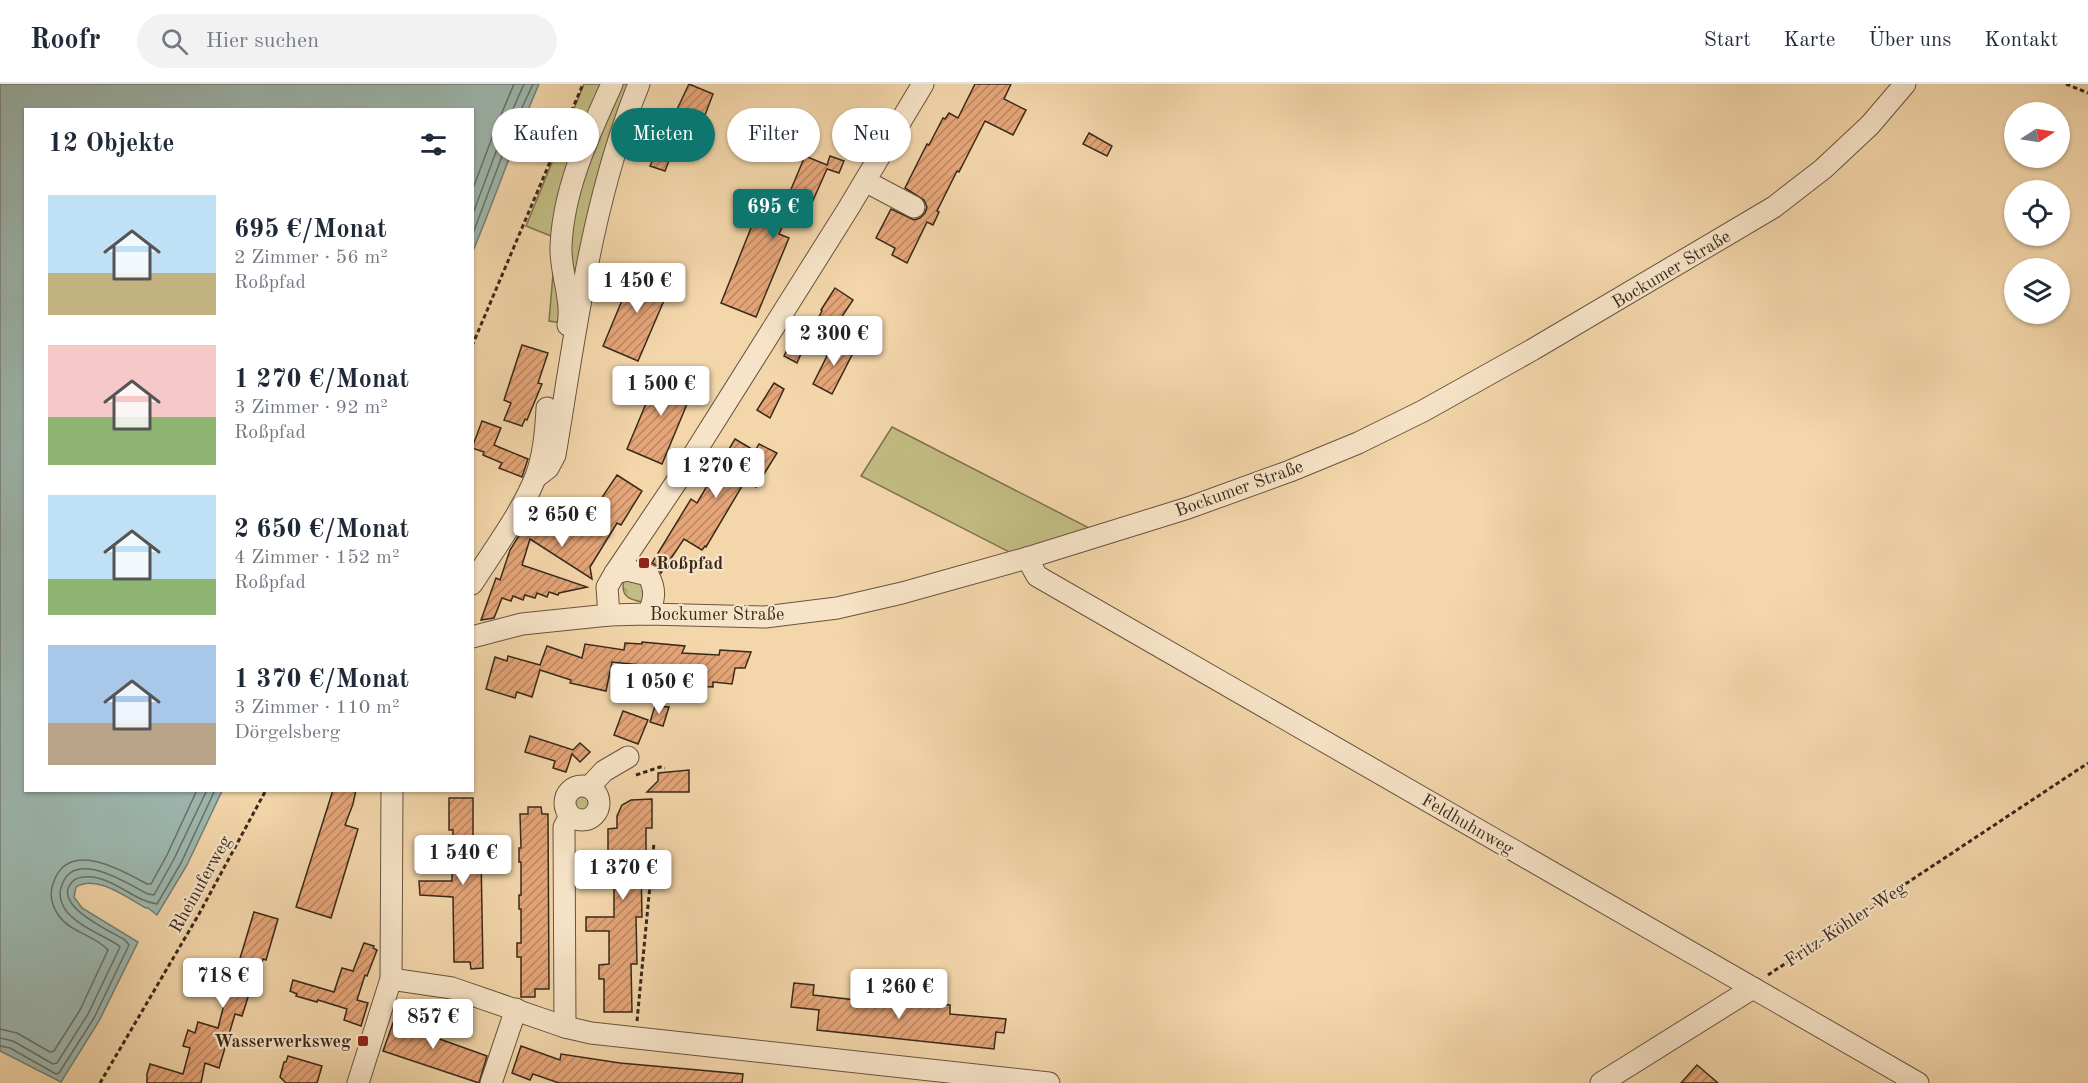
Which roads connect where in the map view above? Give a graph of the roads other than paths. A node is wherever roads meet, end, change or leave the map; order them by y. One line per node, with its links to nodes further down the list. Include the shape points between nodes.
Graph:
1 (612, 84): 7 (street, via 587,141 564,212 561,252 569,320 555,408 551,415 546,411)
2 (639, 84): 7 (street, via 596,226 555,455 548,468)
3 (923, 84): 5 (street)
4 (1905, 84): 8 (street, Bockumer Straße, via 1870,125 1774,207 1423,411 1290,471 1188,508)
5 (865, 181): 6 (street); 9 (street)
6 (914, 207)
7 (536, 477): 10 (street)
8 (1027, 558): 11 (street, Bockumer Straße, via 837,608 765,618); 17 (street, Feldhuhnweg, via 1037,576)
9 (615, 573): 11 (street, via 627,570 648,575 654,599); 12 (street, via 607,587)
10 (474, 581)
11 (648, 614): 12 (street, Bockumer Straße)
12 (609, 615): 13 (street, Bockumer Straße, via 522,624)
13 (474, 637)
14 (628, 757): 19 (street, via 604,771 589,787 577,787 568,793 565,805 570,816 564,826)
15 (392, 792): 16 (street)
16 (391, 979): 18 (street, via 452,988); 20 (street)
17 (1753, 988): 23 (street); 24 (street, Feldhuhnweg)
18 (516, 1009): 19 (street); 21 (street)
19 (565, 1027): 22 (street)
20 (358, 1083)
21 (491, 1083)
22 (1048, 1083)
23 (1601, 1083)
24 (1918, 1083)

